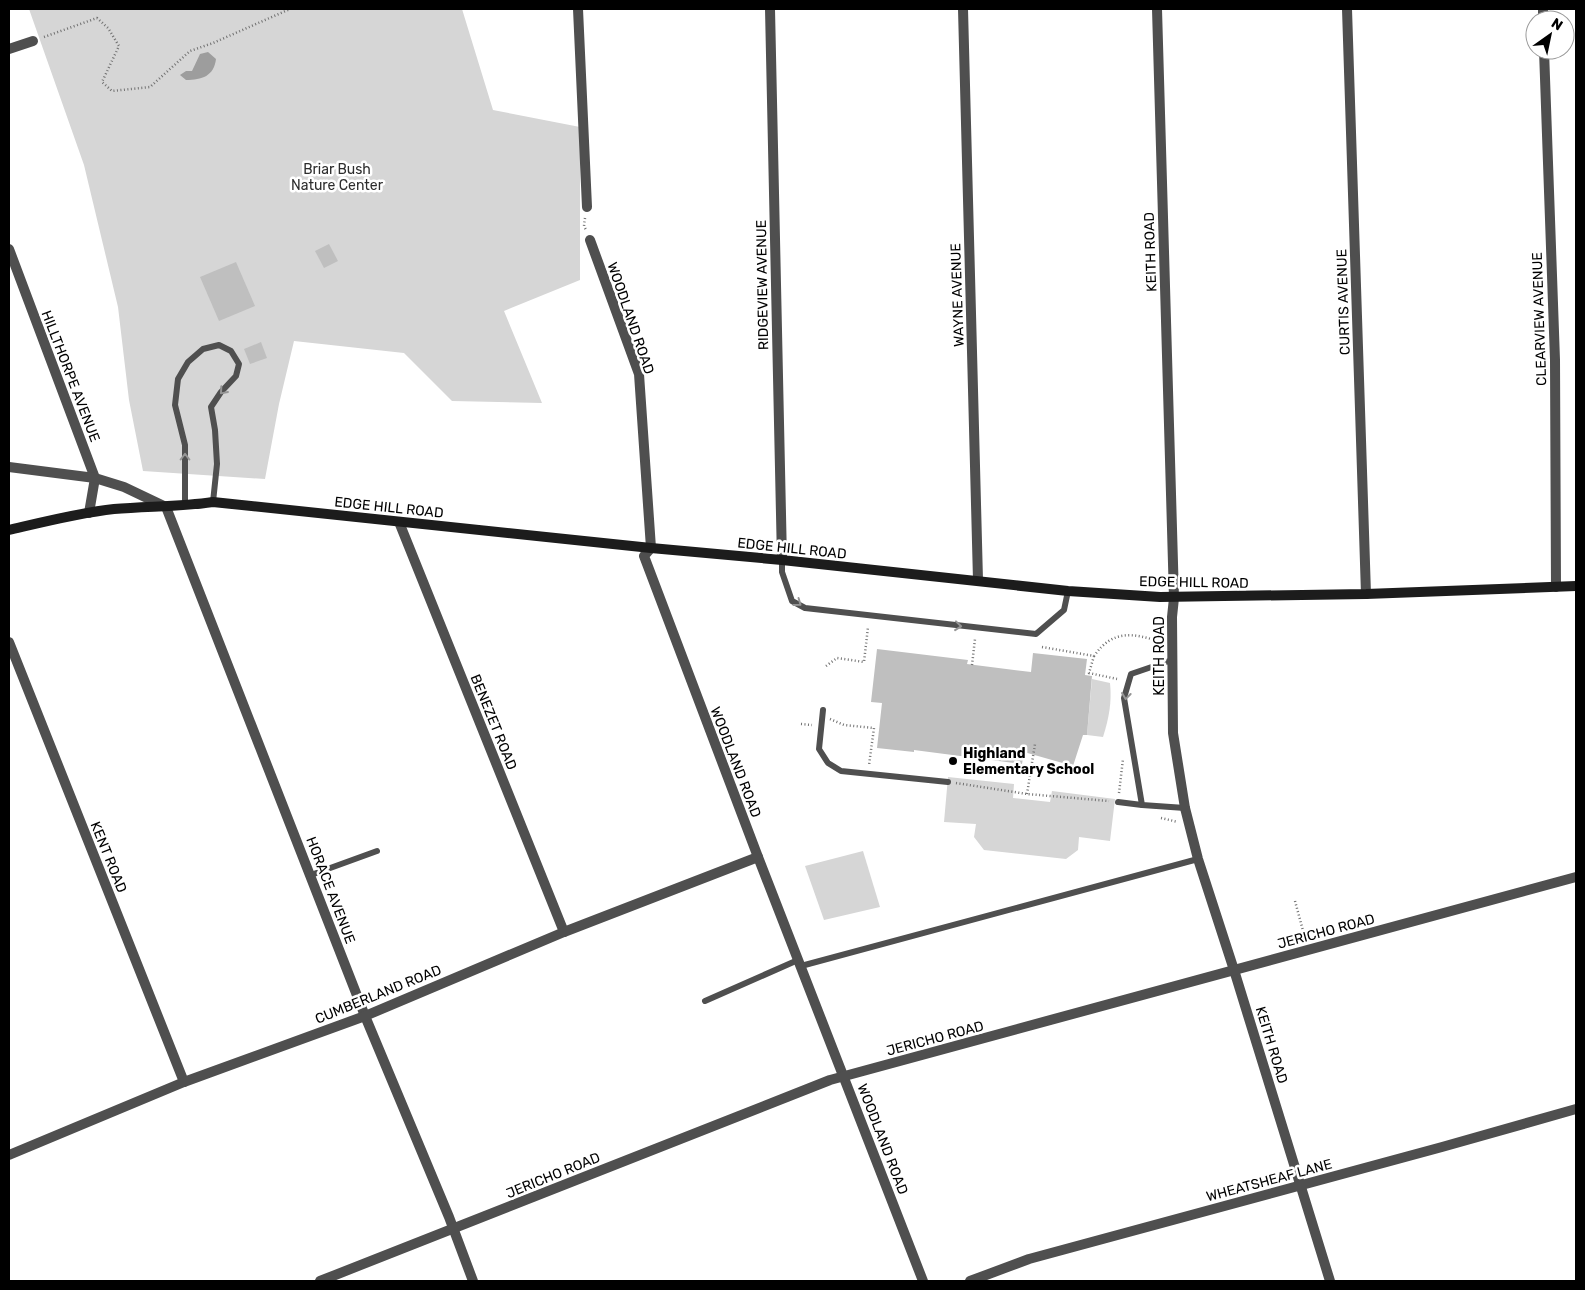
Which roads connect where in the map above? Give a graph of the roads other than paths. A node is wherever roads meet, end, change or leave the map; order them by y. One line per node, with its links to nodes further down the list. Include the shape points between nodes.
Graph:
1 (578, 9): 9 (street)
2 (770, 9): 21 (street, RIDGEVIEW AVENUE)
3 (963, 9): 22 (street, WAYNE AVENUE)
4 (1157, 9): 27 (street, KEITH ROAD)
5 (1347, 9): 26 (street, CURTIS AVENUE)
6 (33, 41): 7 (street)
7 (9, 49)
8 (1544, 60): 24 (street, CLEARVIEW AVENUE, via 1555,360)
9 (588, 207)
10 (590, 240): 20 (street, WOODLAND ROAD, via 639,374)
11 (9, 249): 13 (street, HILLTHORPE AVENUE)
12 (9, 467): 13 (street)
13 (95, 478): 16 (street, via 124,487); 17 (street)
14 (213, 502): 15 (street, EDGE HILL ROAD); 15 (lane, one-way to 14, via 185,445 176,405 178,379 188,362 203,349 219,344 232,351 239,364 236,376 211,407 217,464); 18 (street, EDGE HILL ROAD)
15 (185, 506): 16 (street, EDGE HILL ROAD)
16 (166, 507): 17 (street, EDGE HILL ROAD); 38 (street, HORACE AVENUE)
17 (88, 513): 19 (street, EDGE HILL ROAD)
18 (398, 522): 20 (street, EDGE HILL ROAD); 40 (street, BENEZET ROAD)
19 (9, 530)
20 (651, 548): 21 (street, EDGE HILL ROAD); 36 (street, WOODLAND ROAD, via 644,556)
21 (782, 560): 22 (street, EDGE HILL ROAD); 25 (lane, one-way to 25, via 782,572 792,601 805,608 1036,634 1064,610)
22 (978, 580): 25 (street, EDGE HILL ROAD)
23 (1576, 586): 24 (street, EDGE HILL ROAD)
24 (1556, 587): 26 (street, EDGE HILL ROAD)
25 (1068, 591): 27 (street, EDGE HILL ROAD)
26 (1366, 594): 27 (street, EDGE HILL ROAD)
27 (1174, 598): 29 (street, KEITH ROAD)
28 (9, 642): 46 (street, KENT ROAD)
29 (1172, 660): 33 (lane, one-way to 33, via 1131,674 1124,698); 34 (street, KEITH ROAD, via 1174,733)
30 (823, 710): 31 (lane, via 819,749 828,763 841,771)
31 (948, 782)
32 (1118, 802): 33 (lane)
33 (1142, 805): 34 (lane)
34 (1185, 808): 37 (street, KEITH ROAD)
35 (377, 851): 38 (lane)
36 (758, 857): 40 (street, CUMBERLAND ROAD); 41 (street, WOODLAND ROAD)
37 (1198, 859): 41 (lane); 42 (street, KEITH ROAD)
38 (310, 875): 44 (street, HORACE AVENUE)
39 (1576, 877): 42 (street, JERICHO ROAD)
40 (564, 932): 44 (street, CUMBERLAND ROAD)
41 (799, 963): 43 (lane); 45 (street, WOODLAND ROAD)
42 (1234, 970): 45 (street, JERICHO ROAD); 49 (street, KEITH ROAD)
43 (705, 1001)
44 (365, 1016): 46 (street, CUMBERLAND ROAD); 50 (street, HORACE AVENUE)
45 (844, 1076): 50 (street, JERICHO ROAD); 53 (street, WOODLAND ROAD)
46 (184, 1082): 48 (street, CUMBERLAND ROAD)
47 (1576, 1109): 49 (street, WHEATSHEAF LANE)
48 (9, 1155)
49 (1300, 1186): 54 (street, WHEATSHEAF LANE, via 1029,1259); 55 (street, KEITH ROAD)
50 (453, 1229): 51 (street, JERICHO ROAD); 52 (street, HORACE AVENUE)
51 (320, 1281)
52 (474, 1281)
53 (923, 1281)
54 (970, 1281)
55 (1330, 1281)

